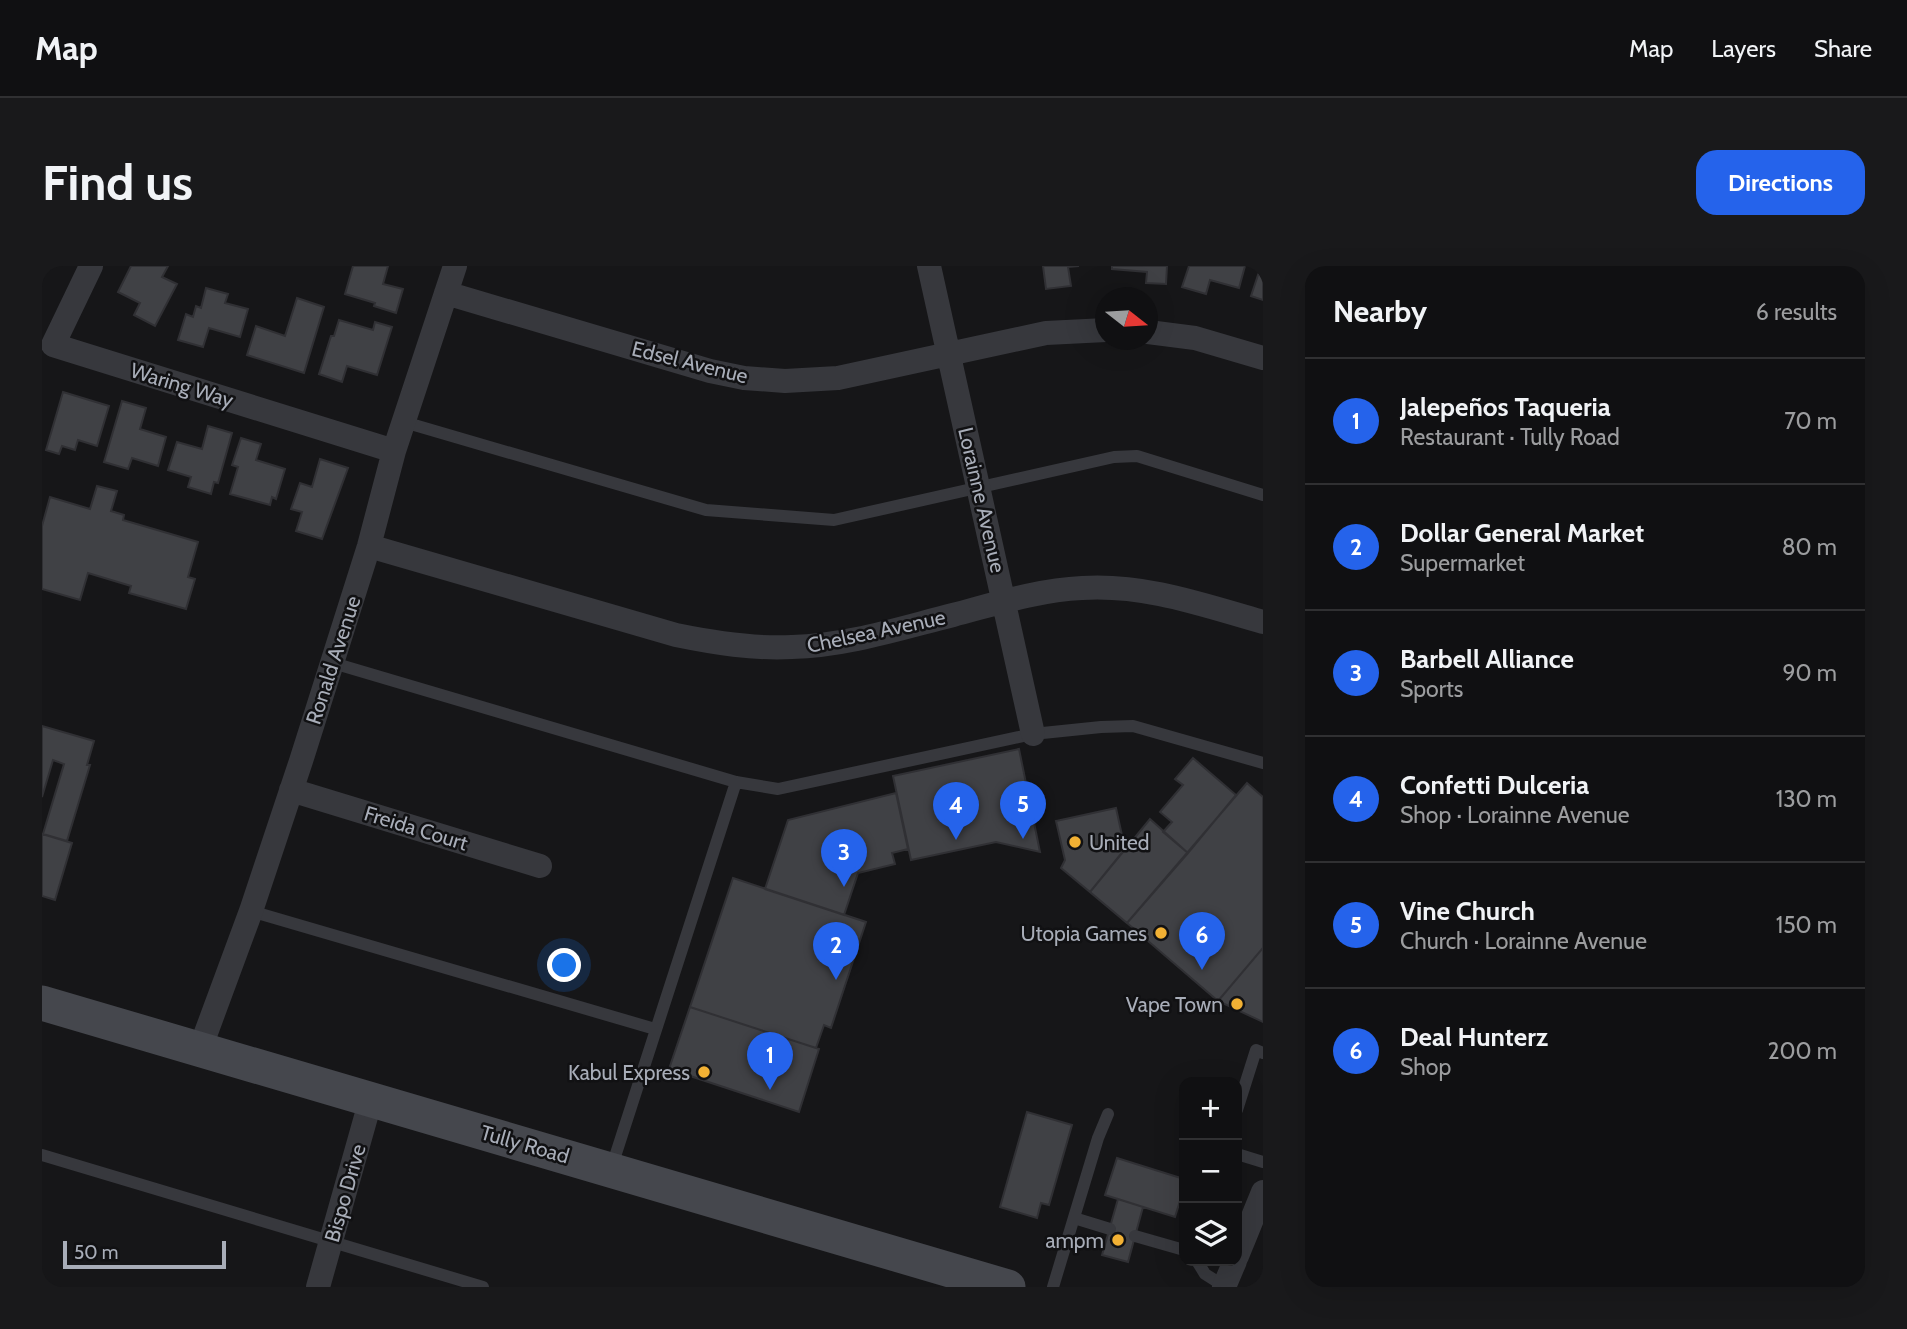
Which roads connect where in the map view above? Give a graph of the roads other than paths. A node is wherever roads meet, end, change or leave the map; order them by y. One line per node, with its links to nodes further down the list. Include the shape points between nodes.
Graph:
1 (91, 266): 10 (street, Waring Way, via 53,345)
2 (455, 266): 4 (street, Ronald Avenue)
3 (929, 266): 7 (street, Lorainne Avenue)
4 (446, 293): 7 (street, Edsel Avenue, via 744,378 838,378); 9 (street, Ronald Avenue)
5 (1095, 331): 7 (street, Edsel Avenue, via 1046,334)
6 (1158, 333): 8 (street, via 1195,338)
7 (949, 353): 11 (street, Lorainne Avenue)
8 (1263, 359)
9 (404, 422): 10 (street, Ronald Avenue); 11 (lane, via 706,510 834,520)
10 (394, 451): 13 (street, Ronald Avenue)
11 (979, 487): 12 (lane, via 1137,456); 14 (street, Lorainne Avenue)
12 (1263, 495)
13 (369, 546): 14 (street, Chelsea Avenue, via 676,635 752,647 842,642); 16 (street, Ronald Avenue)
14 (1004, 601): 15 (street, Chelsea Avenue, via 1081,588 1121,588 1171,595); 17 (street, Lorainne Avenue)
15 (1263, 622)
16 (332, 663): 19 (lane); 20 (street, Ronald Avenue)
17 (1033, 734): 18 (lane, via 1133,726); 19 (lane, via 778,789)
18 (1263, 763)
19 (736, 782): 24 (lane)
20 (291, 790): 21 (street, Freida Court); 22 (street, Ronald Avenue)
21 (540, 866)
22 (251, 911): 24 (lane); 25 (street, Ronald Avenue)
23 (42, 1003): 25 (main road, Tully Road)
24 (655, 1028): 33 (lane)
25 (200, 1049): 28 (main road, Tully Road)
26 (1263, 1053): 27 (lane, via 1256,1050)
27 (1242, 1094)
28 (372, 1099): 33 (main road, Tully Road); 38 (street, Bispo Drive)
29 (1108, 1114): 35 (lane)
30 (42, 1155): 38 (lane)
31 (1242, 1156): 32 (lane)
32 (1263, 1162)
33 (611, 1169): 45 (main road, Tully Road)
34 (1260, 1205): 39 (street)
35 (1074, 1218): 36 (lane); 46 (lane)
36 (1110, 1228)
37 (1135, 1236): 40 (lane)
38 (331, 1242): 43 (street, Bispo Drive); 44 (lane)
39 (1242, 1245)
40 (1179, 1249)
41 (1200, 1266): 47 (lane)
42 (1233, 1266): 47 (street)
43 (318, 1287)
44 (483, 1287)
45 (1008, 1287)
46 (1053, 1287)
47 (1224, 1287)

